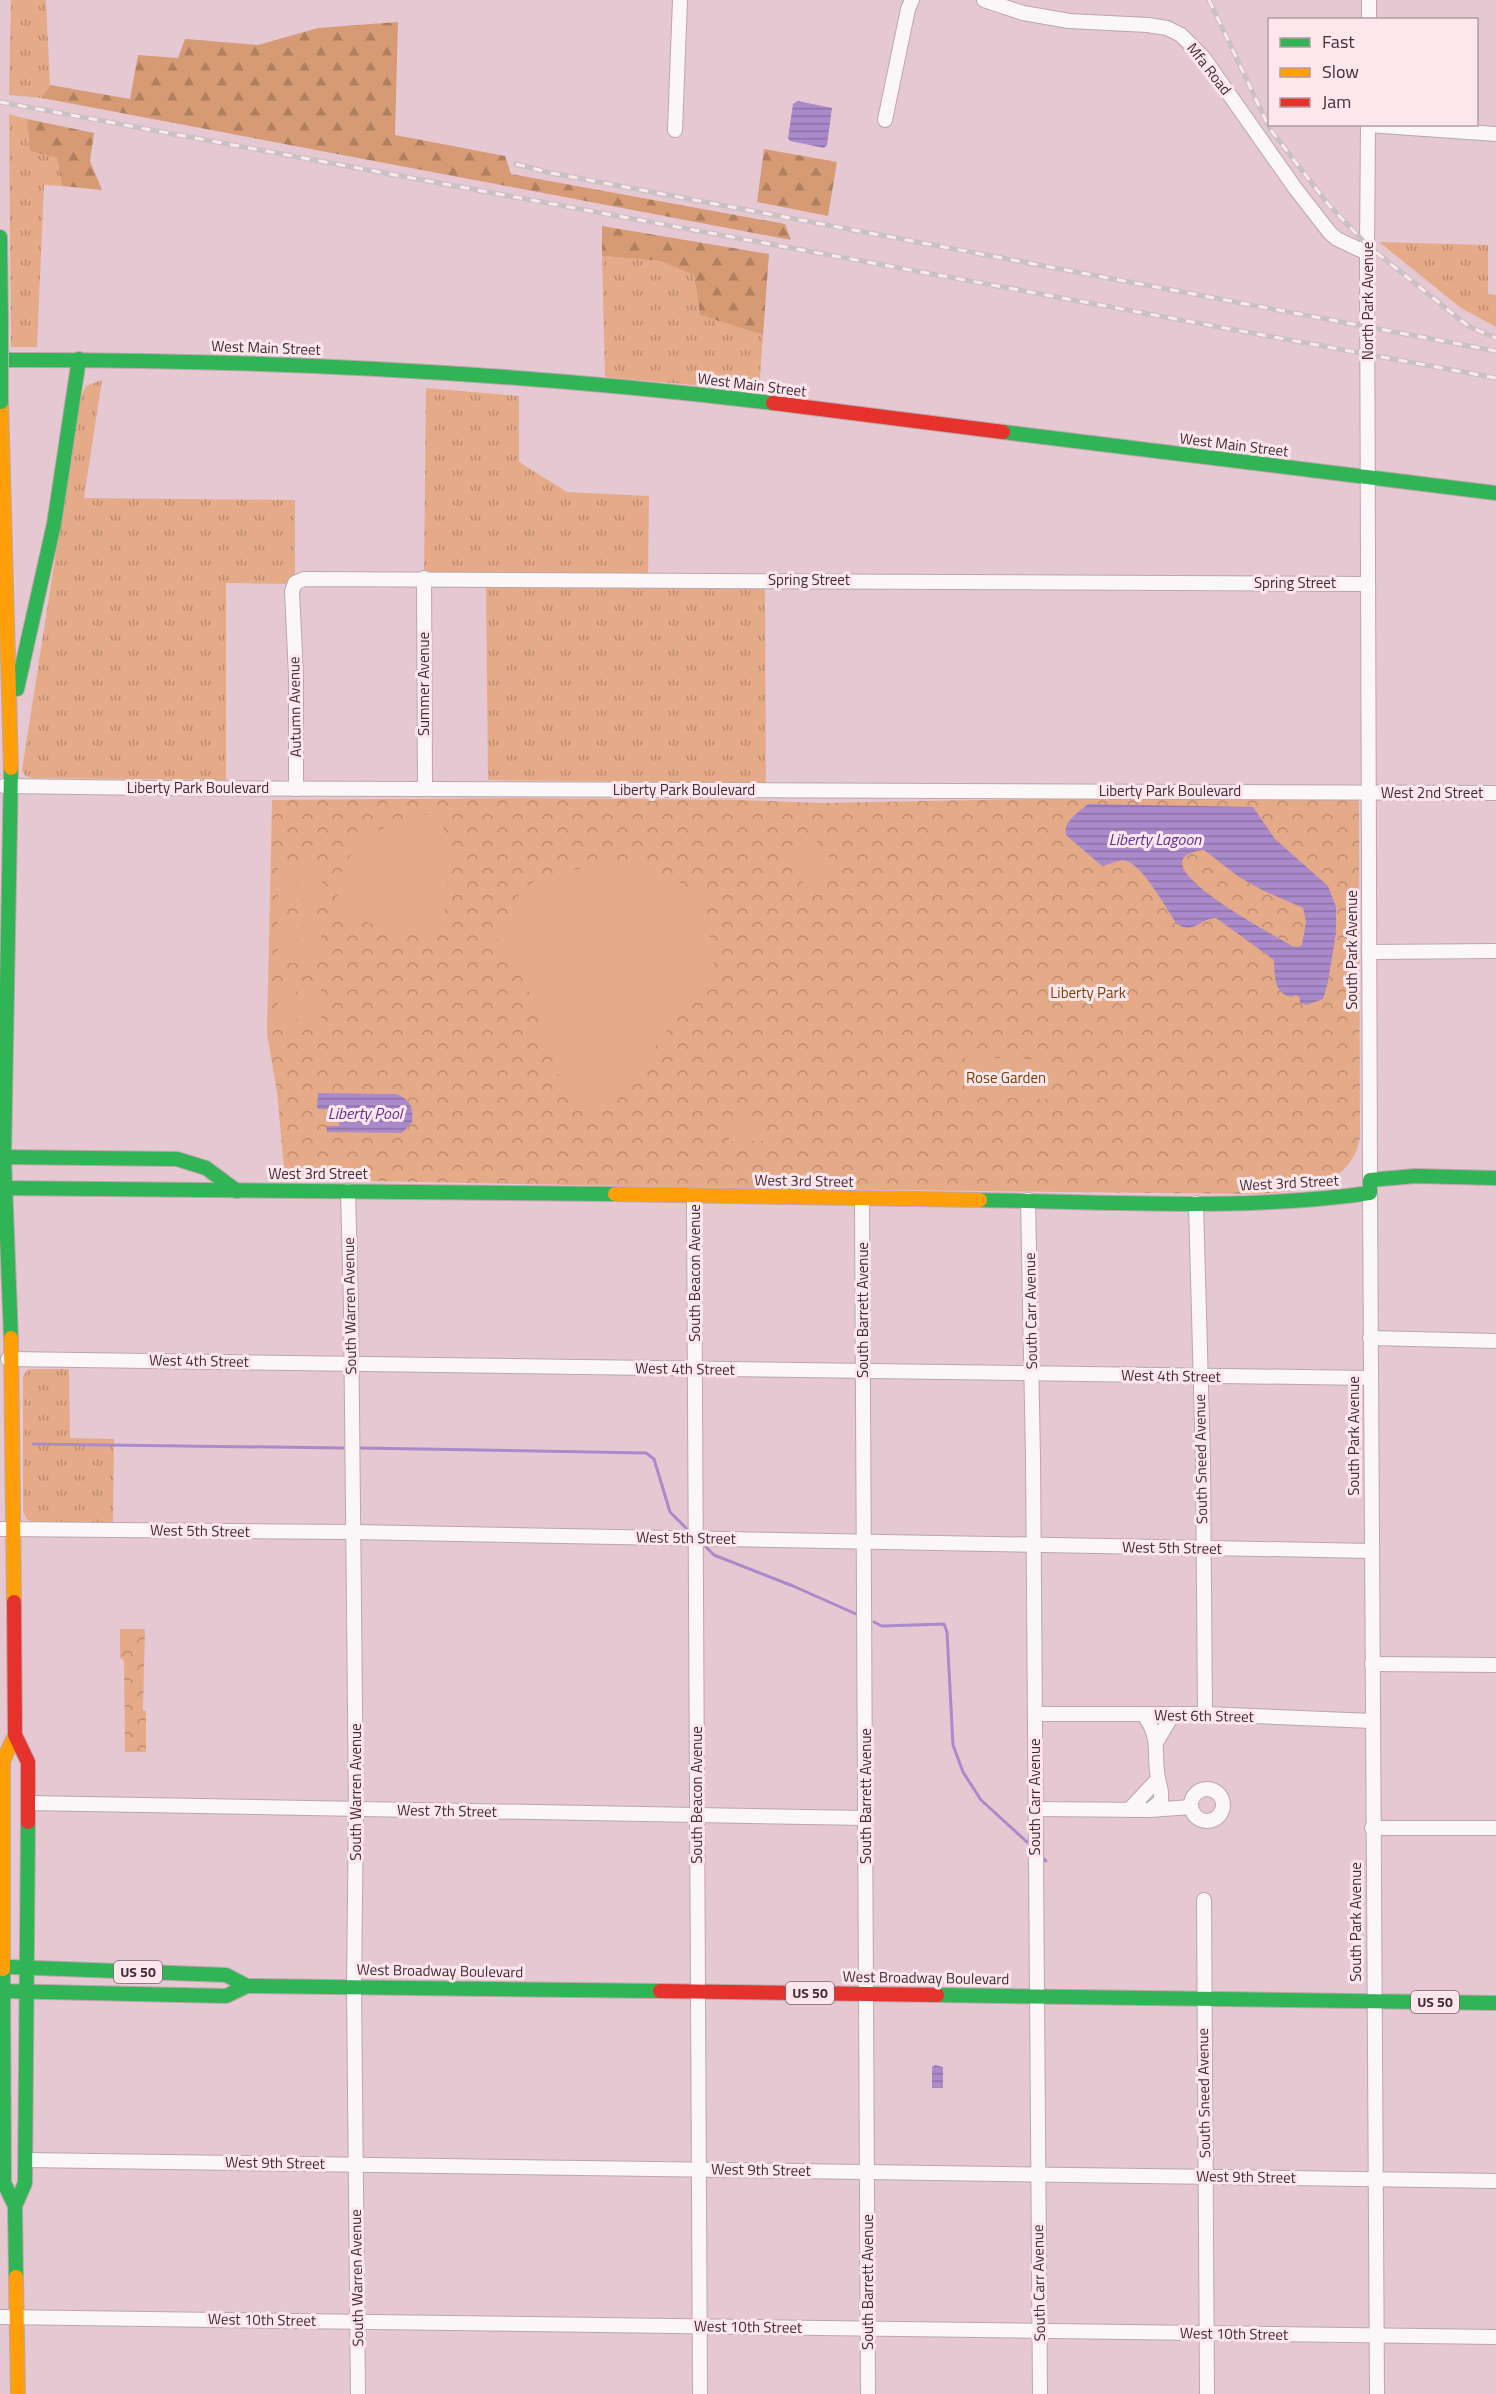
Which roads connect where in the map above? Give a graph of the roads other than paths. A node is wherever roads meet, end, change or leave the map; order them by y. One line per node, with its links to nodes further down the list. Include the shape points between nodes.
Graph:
1 (680, 0): 9 (street)
2 (912, 0): 6 (street)
3 (984, 0): 12 (street, Mfa Road, via 1023,14 1068,21 1148,25 1181,35 1203,57 1330,233)
4 (1369, 0): 5 (street)
5 (1369, 18)
6 (885, 120)
7 (1368, 126): 12 (street, North Park Avenue)
8 (1382, 126): 10 (street)
9 (675, 130)
10 (1496, 134)
11 (0, 237): 13 (main road)
12 (1367, 253): 17 (street, North Park Avenue)
13 (1, 323): 16 (main road, bridge)
14 (79, 359): 15 (main road, West Main Street); 17 (main road, West Main Street, via 373,368 727,398); 23 (main road, via 54,524)
15 (0, 360)
16 (1, 402): 23 (main road)
17 (1368, 478): 18 (main road, West Main Street); 20 (street, South Park Avenue)
18 (1496, 493)
19 (424, 578): 20 (street, Spring Street); 21 (street, Spring Street, via 299,580 292,591); 26 (street, Summer Avenue)
20 (1368, 584): 27 (street, South Park Avenue)
21 (293, 626): 25 (street, Autumn Avenue)
22 (0, 684): 23 (main road)
23 (9, 727): 24 (main road)
24 (5, 786): 25 (street, Liberty Park Boulevard); 31 (main road)
25 (296, 789): 26 (street, Liberty Park Boulevard)
26 (425, 789): 27 (street, Liberty Park Boulevard)
27 (1368, 793): 28 (street, West 2nd Street); 30 (street, South Park Avenue)
28 (1496, 793)
29 (1496, 951): 30 (street)
30 (1369, 952): 33 (street, South Park Avenue)
31 (2, 1157): 34 (main road); 35 (main road, via 177,1159 206,1168)
32 (1496, 1178): 33 (main road, West 3rd Street, via 1414,1176)
33 (1370, 1186): 40 (main road, West 3rd Street, via 1314,1201); 42 (street, South Park Avenue)
34 (2, 1188): 35 (main road, West 3rd Street); 41 (main road)
35 (237, 1191): 36 (main road, West 3rd Street)
36 (348, 1191): 37 (main road, West 3rd Street); 45 (street, South Warren Avenue)
37 (694, 1196): 38 (main road, West 3rd Street); 46 (street, South Beacon Avenue)
38 (862, 1198): 39 (main road, West 3rd Street); 47 (street, South Barrett Avenue)
39 (1028, 1200): 40 (main road, West 3rd Street); 48 (street, South Carr Avenue)
40 (1196, 1203): 49 (street, South Sneed Avenue)
41 (3, 1273): 44 (main road)
42 (1370, 1338): 43 (street); 50 (street, South Park Avenue)
43 (1496, 1341)
44 (6, 1359): 45 (street, West 4th Street); 51 (main road)
45 (351, 1364): 46 (street, West 4th Street); 52 (street, South Warren Avenue)
46 (696, 1369): 47 (street, West 4th Street); 53 (street, South Beacon Avenue)
47 (864, 1371): 48 (street, West 4th Street); 54 (street, South Barrett Avenue)
48 (1032, 1374): 49 (street, West 4th Street); 55 (street, South Carr Avenue)
49 (1199, 1376): 50 (street, West 4th Street); 56 (street, South Sneed Avenue)
50 (1370, 1378): 57 (street, South Park Avenue)
51 (7, 1529): 52 (street, West 5th Street); 65 (main road)
52 (353, 1532): 53 (street, West 5th Street); 70 (street, South Warren Avenue)
53 (696, 1539): 54 (street, West 5th Street); 74 (street, South Beacon Avenue)
54 (865, 1542): 55 (street, West 5th Street); 75 (street, South Barrett Avenue)
55 (1034, 1545): 56 (street, West 5th Street); 60 (street, South Carr Avenue)
56 (1203, 1549): 57 (street, West 5th Street); 63 (street, South Sneed Avenue)
57 (1371, 1551): 58 (street, South Park Avenue)
58 (1372, 1664): 59 (street); 64 (street, South Park Avenue)
59 (1496, 1665)
60 (1035, 1714): 61 (street, West 6th Street); 71 (street, South Carr Avenue)
61 (1143, 1714): 62 (street, West 6th Street); 66 (street)
62 (1173, 1714): 63 (street, West 6th Street); 66 (street)
63 (1205, 1714): 64 (street, West 6th Street)
64 (1372, 1721): 76 (street, South Park Avenue)
65 (15, 1735): 68 (main road, via 28,1762); 79 (main road, via 3,1761)
66 (1157, 1741): 67 (street)
67 (1158, 1779): 72 (street); 73 (street, via 1161,1801)
68 (28, 1803): 70 (street, West 7th Street); 80 (main road)
69 (1191, 1807): 73 (street)
70 (357, 1809): 74 (street, West 7th Street); 82 (street, South Warren Avenue)
71 (1036, 1809): 72 (street); 87 (street, South Carr Avenue)
72 (1129, 1810): 73 (street)
73 (1150, 1810)
74 (697, 1816): 75 (street, West 7th Street); 85 (street, South Beacon Avenue)
75 (866, 1818): 86 (street, South Barrett Avenue)
76 (1372, 1828): 77 (street); 89 (street, South Park Avenue)
77 (1496, 1828)
78 (1204, 1900): 88 (street, South Sneed Avenue)
79 (1, 1967): 80 (main road, West Broadway Boulevard / US 50); 83 (main road)
80 (25, 1968): 81 (main road, West Broadway Boulevard / US 50, via 226,1975); 84 (main road)
81 (247, 1986): 82 (main road, West Broadway Boulevard / US 50); 84 (main road, West Broadway Boulevard / US 50, via 226,1996)
82 (354, 1986): 85 (main road, West Broadway Boulevard / US 50); 93 (street, South Warren Avenue)
83 (1, 1991): 84 (main road, West Broadway Boulevard / US 50); 91 (main road)
84 (25, 1991): 92 (main road)
85 (698, 1991): 86 (main road, West Broadway Boulevard / US 50); 94 (street, South Beacon Avenue)
86 (867, 1994): 87 (main road, West Broadway Boulevard / US 50); 95 (street, South Barrett Avenue)
87 (1037, 1996): 88 (main road, West Broadway Boulevard / US 50); 96 (street, South Carr Avenue)
88 (1203, 1999): 89 (main road, West Broadway Boulevard / US 50); 97 (street, South Sneed Avenue)
89 (1373, 2001): 90 (main road, West Broadway Boulevard / US 50); 98 (street, South Park Avenue)
90 (1496, 2003)
91 (1, 2063): 100 (main road, via 4,2183)
92 (25, 2160): 93 (street, West 9th Street); 100 (main road, via 25,2183)
93 (356, 2164): 94 (street, West 9th Street); 103 (street, South Warren Avenue)
94 (699, 2169): 95 (street, West 9th Street); 104 (street, South Beacon Avenue)
95 (867, 2172): 96 (street, West 9th Street); 105 (street, South Barrett Avenue)
96 (1038, 2174): 97 (street, West 9th Street); 106 (street, South Carr Avenue)
97 (1205, 2177): 98 (street, West 9th Street); 107 (street, South Sneed Avenue)
98 (1375, 2179): 99 (street, West 9th Street); 108 (street, South Park Avenue)
99 (1496, 2181)
100 (15, 2206): 102 (main road)
101 (0, 2317): 102 (street, West 10th Street)
102 (17, 2317): 103 (street, West 10th Street); 110 (main road)
103 (357, 2322): 104 (street, West 10th Street); 111 (street, South Warren Avenue)
104 (700, 2326): 105 (street, West 10th Street); 112 (street, South Beacon Avenue)
105 (868, 2329): 106 (street, West 10th Street); 113 (street, South Barrett Avenue)
106 (1040, 2331): 107 (street, West 10th Street); 114 (street, South Carr Avenue)
107 (1206, 2333): 108 (street, West 10th Street); 115 (street, South Sneed Avenue)
108 (1377, 2336): 109 (street, West 10th Street); 116 (street, South Park Avenue)
109 (1496, 2337)
110 (18, 2394)
111 (358, 2394)
112 (700, 2394)
113 (868, 2394)
114 (1040, 2394)
115 (1207, 2394)
116 (1377, 2394)

